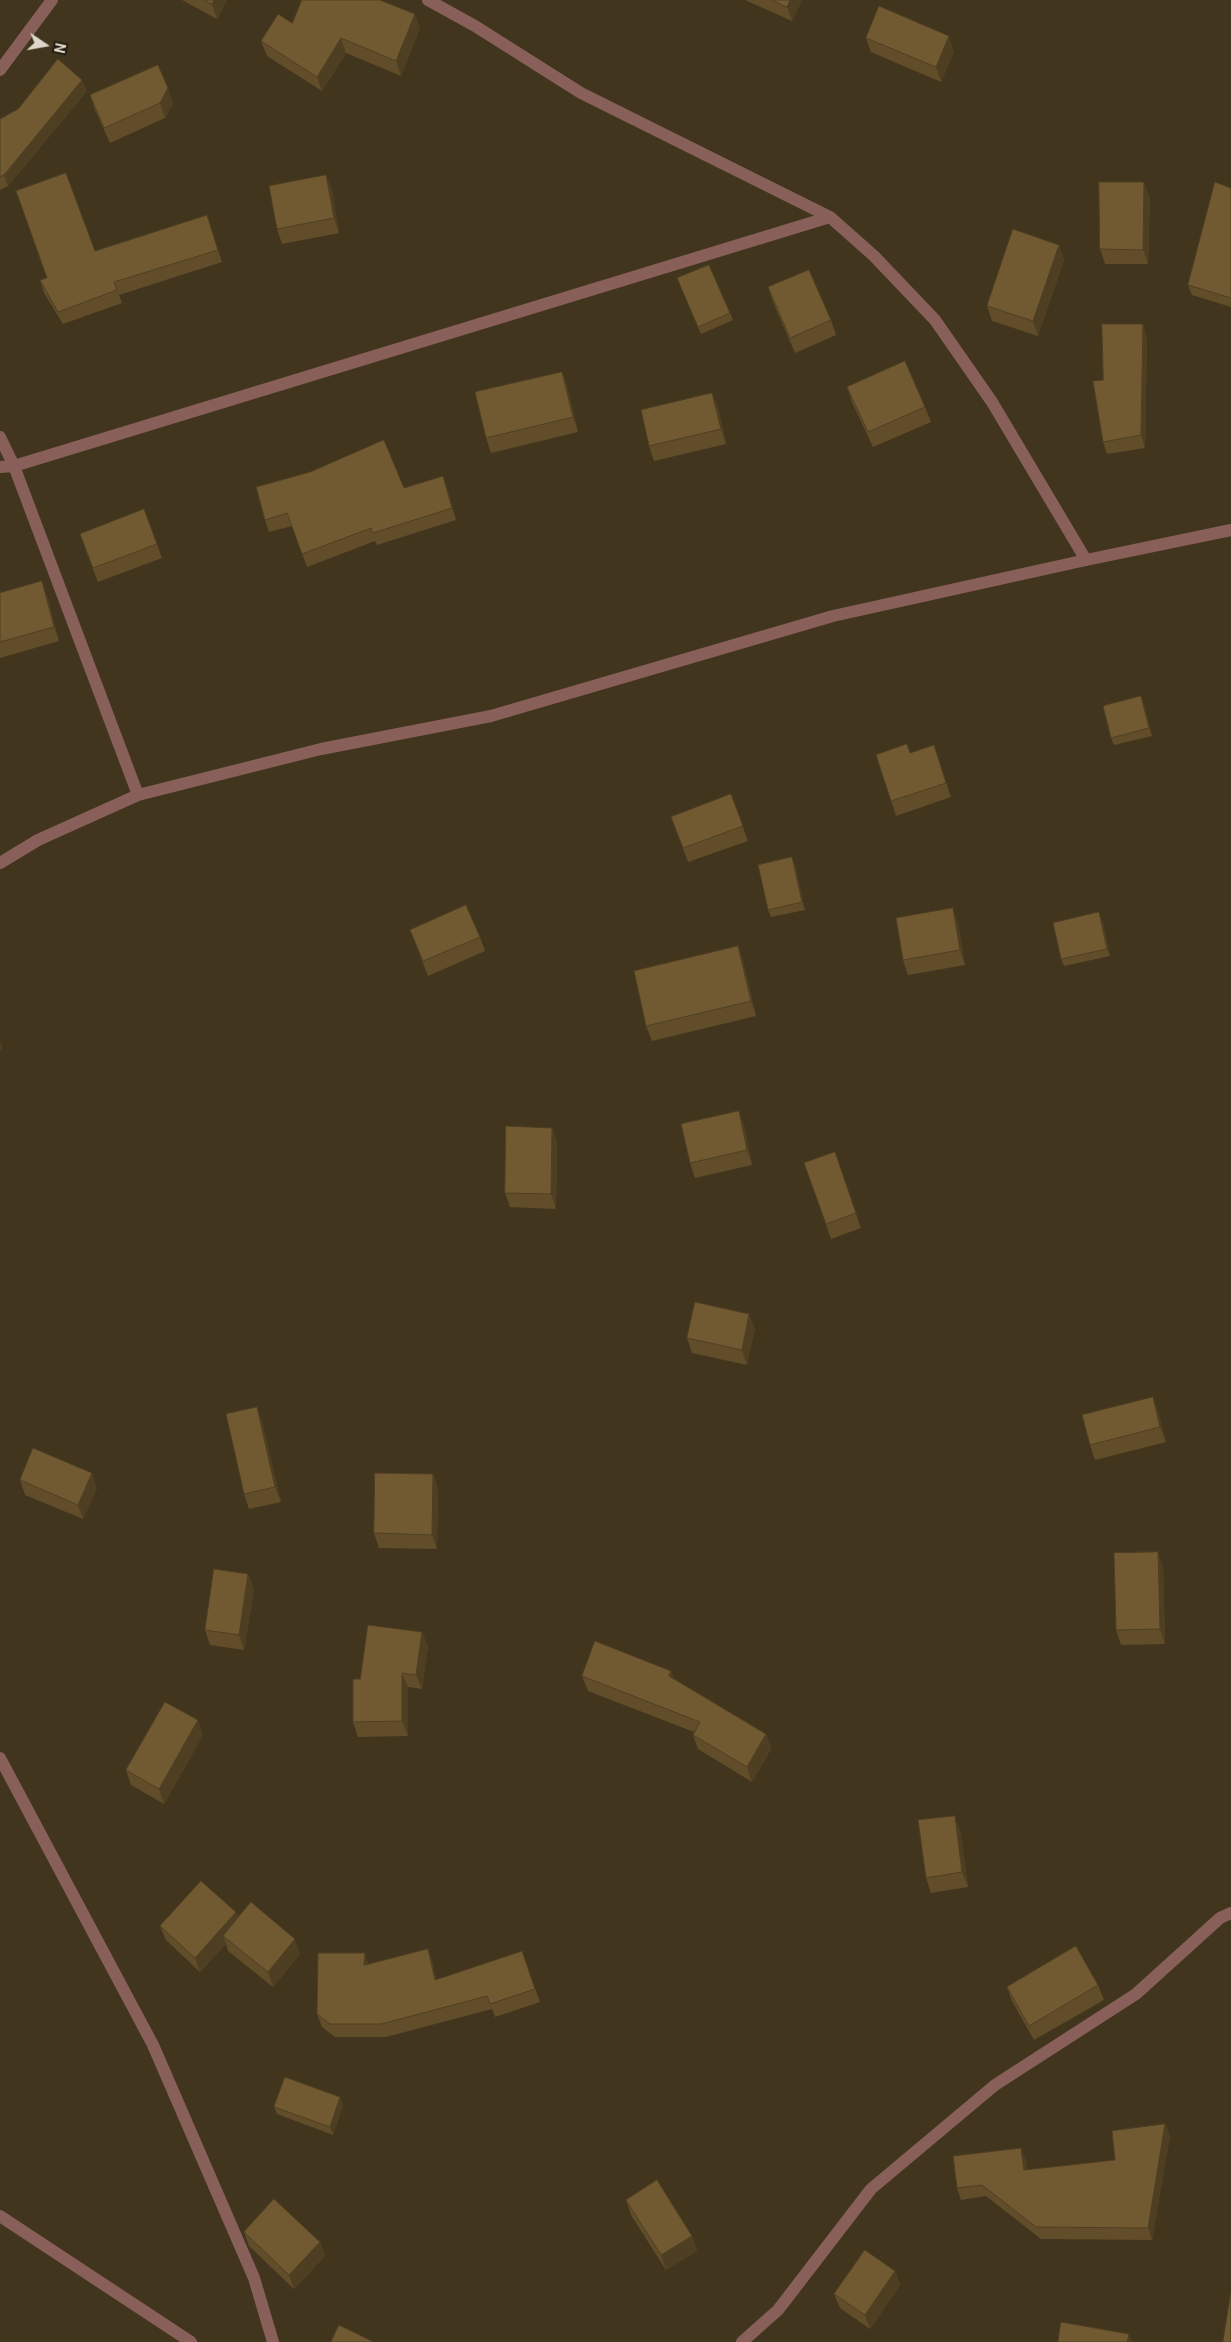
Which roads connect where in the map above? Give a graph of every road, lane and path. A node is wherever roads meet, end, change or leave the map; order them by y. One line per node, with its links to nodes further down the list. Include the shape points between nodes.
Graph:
1 (52, 0): 3 (street)
2 (428, 0): 4 (street, via 582,93)
3 (0, 70)
4 (830, 217): 6 (street); 9 (street, via 874,256 935,320 992,402)
5 (0, 437): 6 (street)
6 (14, 466): 7 (street); 10 (street)
7 (0, 468)
8 (1231, 530): 9 (street)
9 (1086, 560): 10 (street, via 833,616 491,716 321,750)
10 (138, 795): 11 (street, via 38,840)
11 (0, 863)
12 (0, 1758): 16 (street, via 153,2046 254,2278)
13 (1231, 1913): 17 (street, via 1220,1918 1136,1994 995,2085 871,2189 778,2310)
14 (0, 2216): 15 (street)
15 (191, 2342)
16 (273, 2342)
17 (742, 2342)

